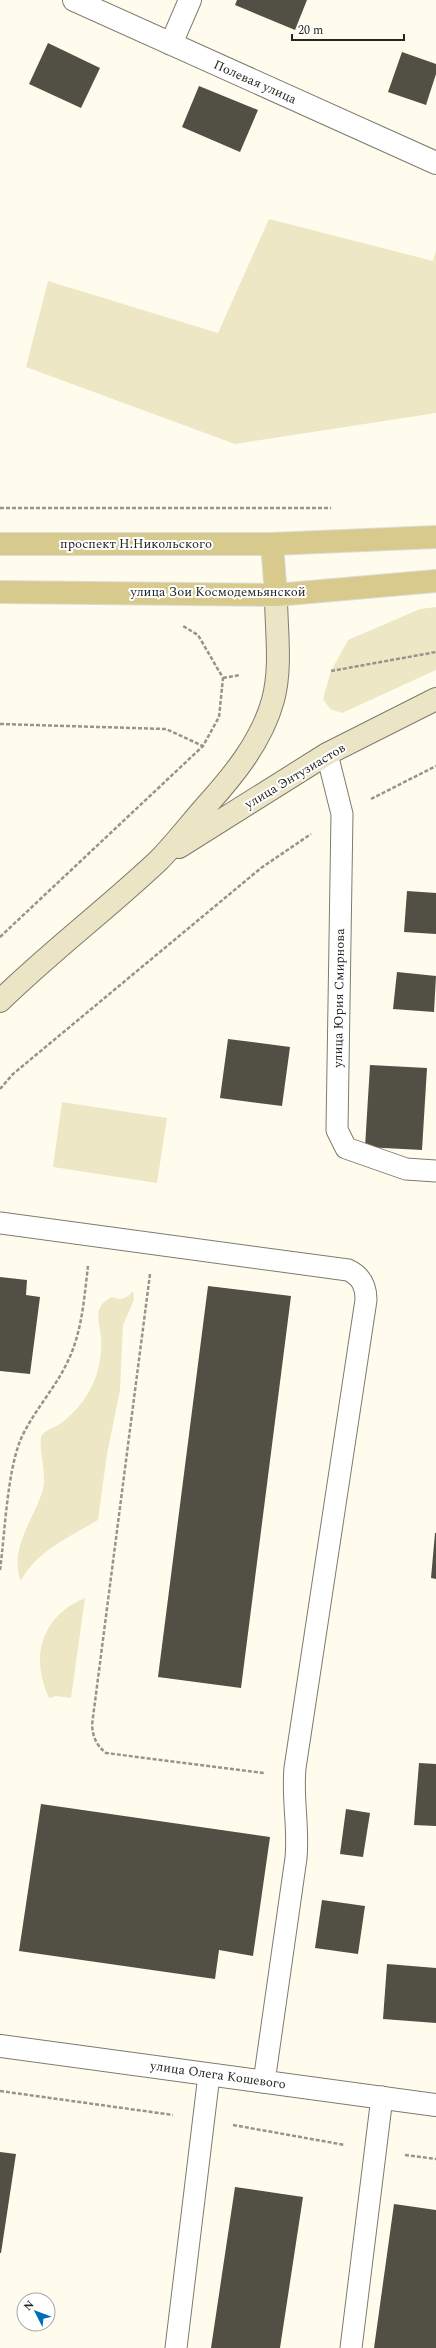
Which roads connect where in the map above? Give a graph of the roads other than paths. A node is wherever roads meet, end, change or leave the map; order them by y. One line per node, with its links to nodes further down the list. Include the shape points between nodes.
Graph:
1 (74, 0): 3 (street, Полевая улица)
2 (190, 0): 3 (street)
3 (171, 44): 4 (street, Полевая улица)
4 (436, 163)
5 (436, 537): 7 (main road)
6 (0, 544): 7 (main road, проспект Н.Никольского)
7 (272, 544): 10 (main road)
8 (436, 581): 10 (main road, улица Зои Космодемьянской)
9 (0, 592): 10 (main road, улица Зои Космодемьянской)
10 (276, 595): 13 (main road, улица Энтузиастов, via 276,684 273,701 262,730 222,789)
11 (436, 699): 12 (main road, улица Энтузиастов)
12 (327, 754): 13 (main road, улица Энтузиастов); 15 (lane, улица Юрия Смирнова, via 342,814 337,1130 346,1148 406,1169)
13 (158, 860): 14 (main road, улица Энтузиастов)
14 (0, 1001)
15 (436, 1171)
16 (0, 1223): 19 (lane, via 348,1270 361,1280 366,1289 294,1777 298,1840)
17 (0, 2046): 18 (street, улица Олега Кошевого)
18 (209, 2075): 19 (street, улица Олега Кошевого); 22 (lane)
19 (264, 2082): 20 (street, улица Олега Кошевого)
20 (382, 2097): 21 (street, улица Олега Кошевого); 23 (lane)
21 (436, 2105)
22 (176, 2348)
23 (351, 2348)

